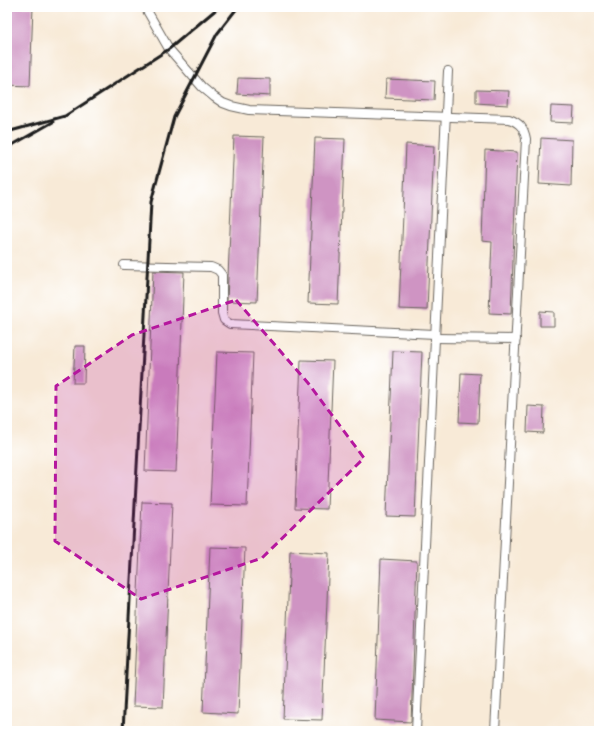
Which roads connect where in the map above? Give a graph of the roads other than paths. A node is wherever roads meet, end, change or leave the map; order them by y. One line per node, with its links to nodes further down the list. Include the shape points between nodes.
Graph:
1 (145, 7): 3 (lane, via 169,48 198,82 214,97 231,106 249,110)
2 (448, 72): 3 (lane)
3 (446, 117): 5 (lane); 6 (lane, via 509,119 520,124 525,134)
4 (124, 265): 5 (lane, via 211,267 218,270 222,275 222,313 224,320 230,324)
5 (435, 336): 6 (lane); 7 (lane)
6 (516, 339): 8 (lane)
7 (416, 731)
8 (495, 731)

